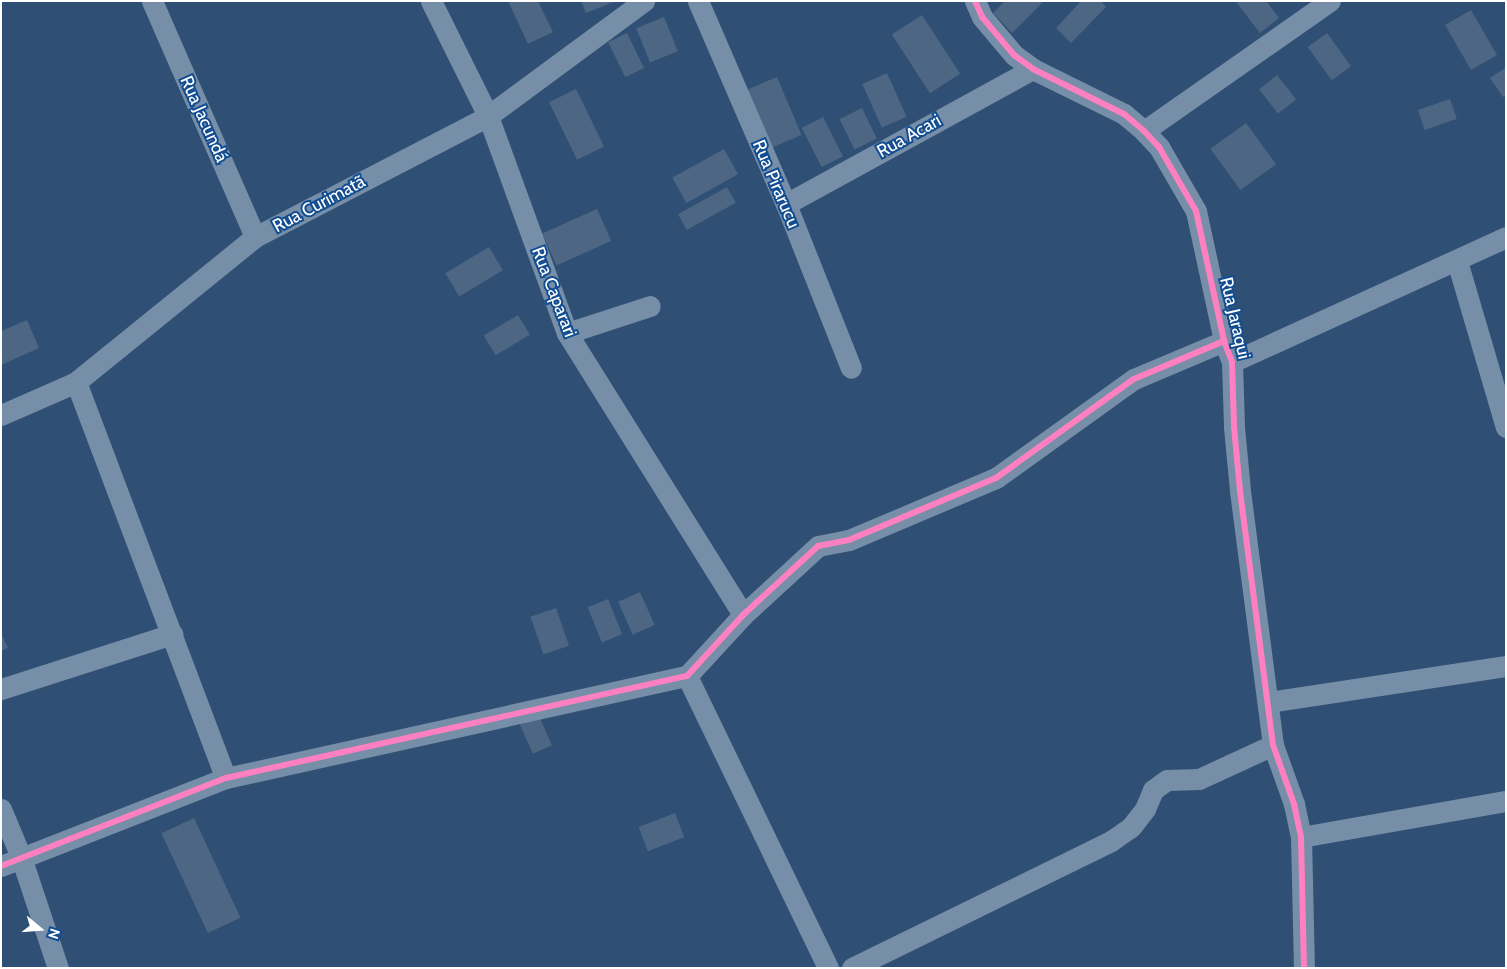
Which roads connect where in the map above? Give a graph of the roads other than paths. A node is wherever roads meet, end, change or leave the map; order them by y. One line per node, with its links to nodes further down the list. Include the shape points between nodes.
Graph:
1 (152, 1): 11 (street, Rua Jacundá)
2 (431, 1): 8 (street, Rua Caparari)
3 (644, 1): 8 (street, Rua Curimatã)
4 (698, 1): 10 (street, Rua Pirarucu)
5 (975, 1): 7 (street, Rua Jaraqui, via 995,34 1014,55)
6 (1330, 1): 9 (street)
7 (1033, 69): 9 (street, Rua Jaraqui, via 1124,114); 10 (street, Rua Acari)
8 (488, 116): 11 (street, Rua Curimatã); 15 (street, Rua Caparari)
9 (1144, 131): 16 (street, Rua Jaraqui, via 1159,147 1196,211)
10 (786, 204): 18 (street, Rua Pirarucu)
11 (255, 237): 19 (street, Rua Curimatã)
12 (1506, 237): 13 (street)
13 (1457, 261): 17 (street); 21 (street)
14 (650, 306): 15 (street)
15 (567, 333): 22 (street, Rua Caparari)
16 (1224, 341): 17 (street, Rua Jaraqui); 22 (street, via 1134,379 996,478 849,540 818,546)
17 (1232, 362): 27 (street, Rua Jaraqui, via 1240,492)
18 (851, 368)
19 (76, 382): 20 (street, Rua Curimatã); 23 (street)
20 (1, 415)
21 (1506, 427)
22 (743, 615): 25 (street)
23 (172, 634): 26 (street); 29 (street)
24 (1506, 666): 27 (street)
25 (687, 676): 29 (street); 36 (street)
26 (1, 690)
27 (1268, 702): 28 (street, Rua Jaraqui)
28 (1273, 745): 32 (street, Rua Jaraqui, via 1294,804); 37 (street, via 1199,779 1167,780 1153,790 1145,809 1131,827 1111,841)
29 (226, 778): 33 (street)
30 (1506, 801): 32 (street)
31 (1, 809): 33 (street)
32 (1301, 837): 38 (street, Rua Jaraqui)
33 (20, 857): 34 (street); 35 (street)
34 (1, 866)
35 (58, 968)
36 (828, 968)
37 (852, 968)
38 (1304, 968)

